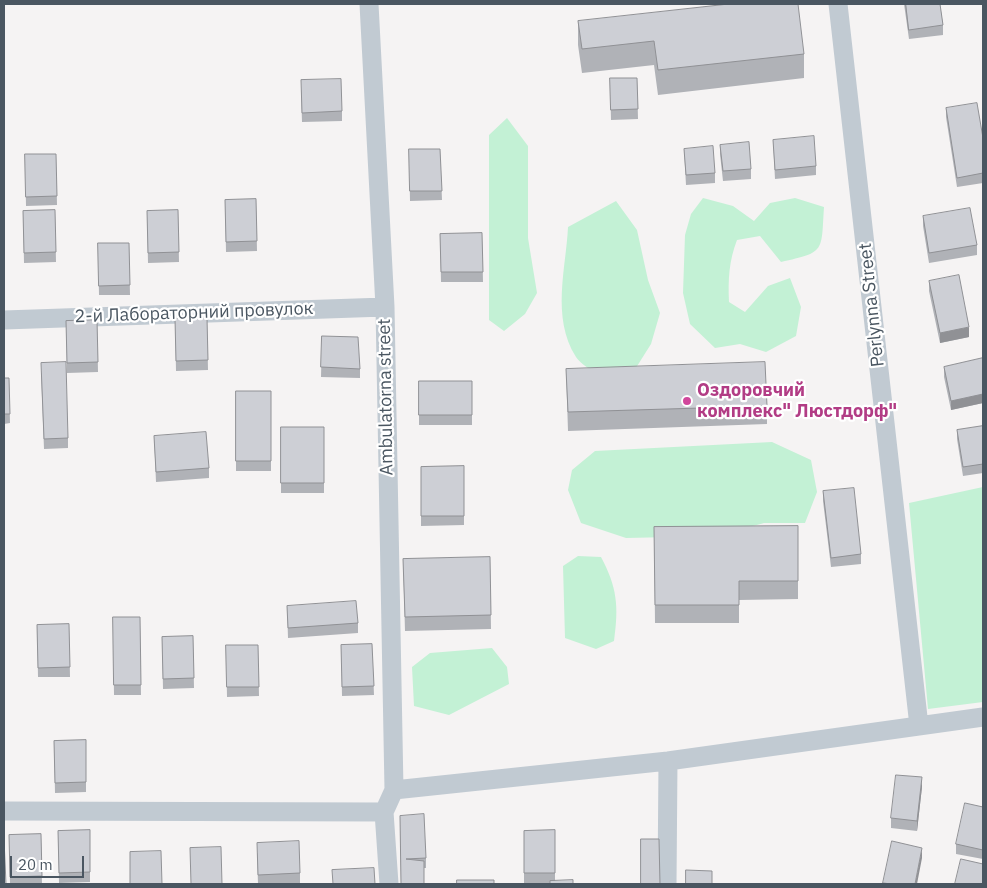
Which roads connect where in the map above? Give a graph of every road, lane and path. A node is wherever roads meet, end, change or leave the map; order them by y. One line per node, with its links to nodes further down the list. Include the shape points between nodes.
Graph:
1 (370, 4): 3 (street, Ambulatorna street)
2 (838, 4): 6 (street, Perlynna Street)
3 (385, 307): 4 (street, 2-й Лабораторний провулок); 8 (street, Ambulatorna street)
4 (4, 320)
5 (983, 717): 6 (street)
6 (919, 726): 7 (street)
7 (668, 761): 8 (street); 12 (street)
8 (394, 790): 10 (street)
9 (4, 811): 10 (street)
10 (384, 812): 11 (street)
11 (389, 884)
12 (667, 884)

